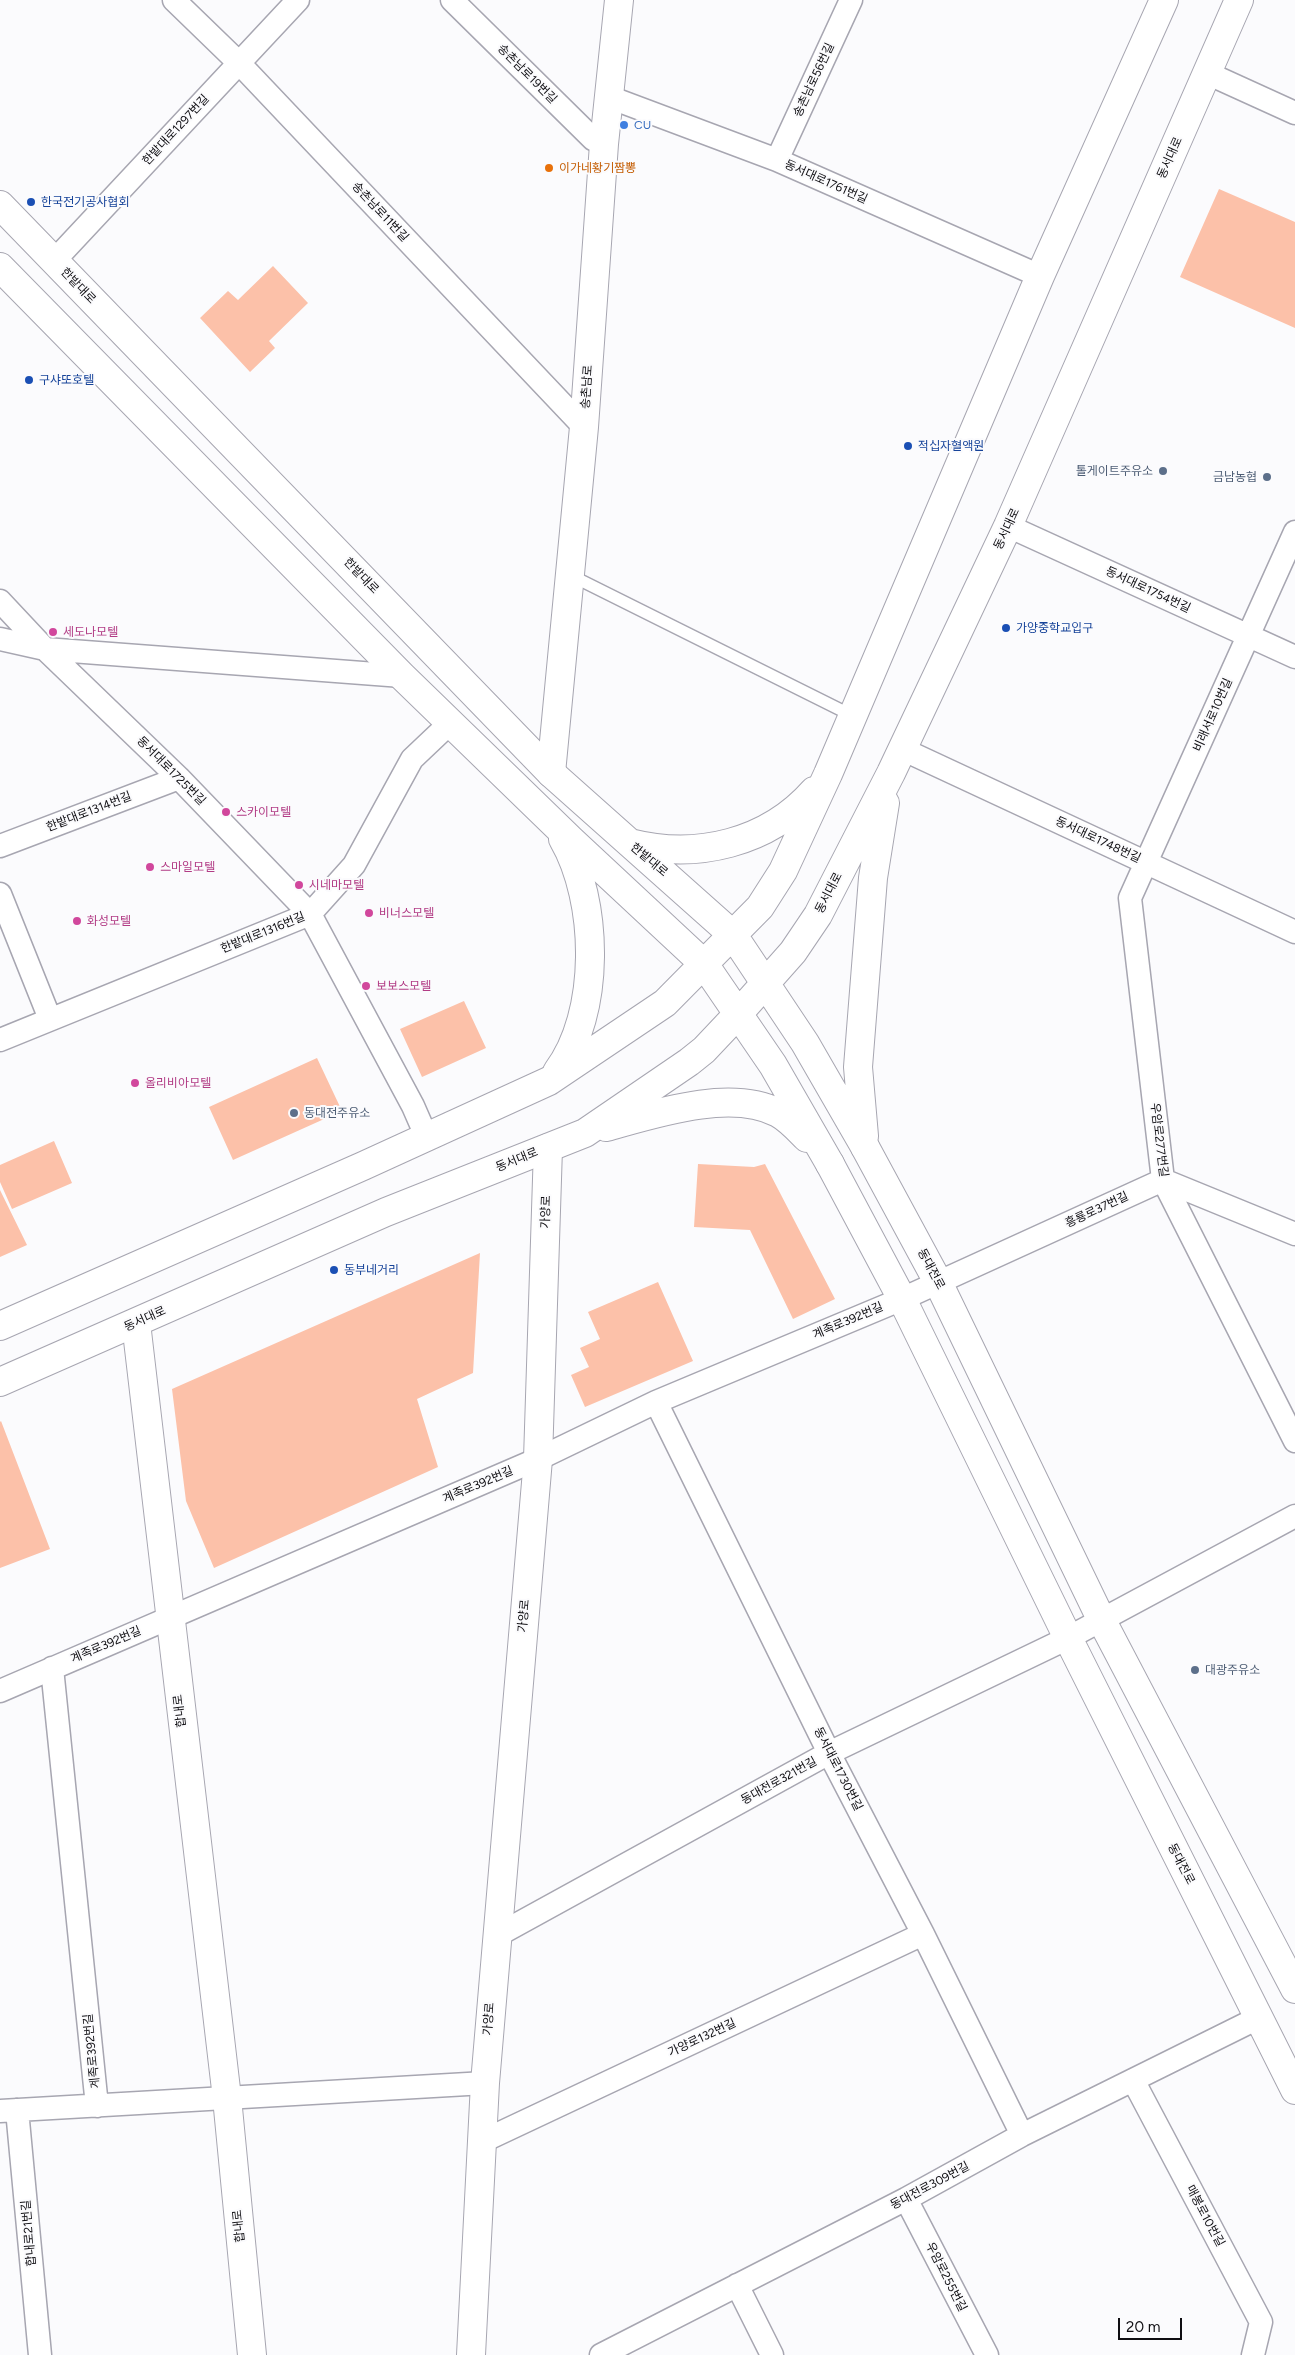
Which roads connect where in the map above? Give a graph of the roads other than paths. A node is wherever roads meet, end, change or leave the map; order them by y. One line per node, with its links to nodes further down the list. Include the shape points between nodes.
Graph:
1 (174, 0): 8 (street, 송촌남로11번길)
2 (298, 0): 8 (street, 한밭대로1297번길)
3 (452, 0): 12 (street, 송촌남로19번길, via 593,139)
4 (619, 0): 10 (main road, 송촌남로)
5 (851, 0): 13 (street, 송촌남로56번길)
6 (1164, 0): 17 (main road)
7 (1239, 0): 9 (main road, 동서대로)
8 (239, 63): 15 (street, 한밭대로1297번길); 18 (street, 송촌남로11번길)
9 (1207, 73): 11 (street); 19 (main road, 동서대로)
10 (609, 97): 12 (main road, 송촌남로); 13 (street, 동서대로1761번길)
11 (1295, 113)
12 (604, 144): 18 (main road, 송촌남로)
13 (777, 160): 17 (street, 동서대로1761번길)
14 (0, 205): 15 (main road, 한밭대로)
15 (54, 261): 31 (main road, 한밭대로)
16 (0, 267): 27 (main road)
17 (1040, 276): 28 (main road)
18 (584, 427): 21 (main road, 송촌남로)
19 (1008, 526): 23 (street, 동서대로1754번길); 30 (main road, 동서대로)
20 (1295, 532): 23 (street, 비래서로10번길)
21 (570, 574): 28 (lane); 31 (main road, 송촌남로)
22 (0, 601): 25 (street, 동서대로1725번길)
23 (1248, 636): 26 (street, 동서대로1754번길); 37 (street, 비래서로10번길)
24 (0, 639): 25 (street)
25 (45, 649): 27 (street); 33 (street, 동서대로1725번길)
26 (1293, 655)
27 (402, 676): 29 (main road)
28 (853, 716): 32 (main road)
29 (450, 723): 34 (main road); 40 (street, 한밭대로1316번길, via 412,760 354,865)
30 (896, 761): 37 (street, 동서대로1748번길); 44 (main road, 동서대로, via 818,915 793,952); 51 (main road, via 880,826 873,878 859,1058)
31 (551, 773): 35 (main road, 한밭대로)
32 (828, 774): 35 (main road, via 793,812 762,833 714,847 689,849 647,848); 42 (main road, via 771,892)
33 (178, 778): 36 (street, 한밭대로1314번길); 40 (street, 동서대로1725번길)
34 (554, 824): 43 (main road); 48 (main road, via 570,852 581,883 590,968 578,1034)
35 (629, 843): 42 (main road, 한밭대로)
36 (0, 846)
37 (1146, 863): 39 (street, 비래서로10번길); 41 (street, 동서대로1748번길)
38 (0, 894): 46 (street)
39 (1130, 898): 54 (street, 우암로277번길)
40 (310, 914): 46 (street, 한밭대로1316번길); 50 (street, 동서대로1725번길, via 413,1106)
41 (1295, 932)
42 (733, 935): 43 (main road); 44 (main road, 동대전로)
43 (704, 964): 45 (main road, 동대전로); 48 (main road, via 658,1008)
44 (765, 983): 45 (main road, 동서대로); 51 (main road, 동대전로)
45 (738, 1014): 49 (main road, 동서대로, via 689,1062); 53 (main road, 동대전로, via 773,1065)
46 (50, 1019): 47 (street, 한밭대로1316번길)
47 (0, 1040)
48 (550, 1081): 50 (main road)
49 (585, 1133): 52 (main road, 동서대로); 53 (main road, via 653,1114 706,1104 757,1106 788,1120)
50 (426, 1138): 59 (main road)
51 (865, 1147): 56 (main road, 동대전로)
52 (548, 1148): 58 (main road, 동서대로, via 386,1212); 63 (main road, 가양로)
53 (830, 1164): 57 (main road, 동대전로)
54 (1163, 1180): 55 (street); 56 (street, 흥룡로37번길); 62 (street, 우암로277번길)
55 (1295, 1234)
56 (938, 1282): 57 (street, 흥룡로37번길); 66 (main road, 동대전로)
57 (902, 1299): 61 (street, 계족로392번길); 67 (main road, 동대전로)
58 (136, 1323): 60 (main road, 동서대로); 65 (main road, 합내로)
59 (0, 1326)
60 (0, 1382)
61 (656, 1402): 63 (street, 계족로392번길); 70 (street, 동서대로1730번길)
62 (1295, 1441)
63 (538, 1459): 65 (street, 계족로392번길); 72 (main road, 가양로)
64 (1295, 1516): 66 (street)
65 (169, 1618): 68 (street, 계족로392번길); 78 (main road, 합내로)
66 (1102, 1619): 67 (street); 73 (main road, 동대전로)
67 (1068, 1638): 70 (street, 동대전로321번길); 74 (main road, 동대전로)
68 (52, 1668): 69 (street, 계족로392번길); 79 (street, 계족로392번길)
69 (0, 1691)
70 (829, 1753): 71 (street, 동서대로1730번길); 72 (street, 동대전로321번길)
71 (923, 1934): 81 (street, 동서대로1730번길); 82 (street, 가양로132번길)
72 (496, 1936): 76 (main road, 가양로)
73 (1295, 1987)
74 (1258, 2018): 75 (street, 동대전로309번길); 77 (main road, 동대전로)
75 (1133, 2080): 81 (street, 동대전로309번길); 91 (street, 매봉로10번길, via 1261,2322)
76 (485, 2083): 78 (street); 82 (main road, 가양로)
77 (1295, 2090)
78 (227, 2098): 79 (street); 86 (main road, 합내로)
79 (97, 2106): 80 (street)
80 (9, 2111): 85 (street, 합내로21번길)
81 (1022, 2135): 83 (street, 동대전로309번길)
82 (481, 2142): 87 (main road, 가양로)
83 (906, 2199): 84 (street, 동대전로309번길); 90 (street, 우암로255번길)
84 (737, 2286): 88 (street, 동대전로309번길); 89 (street)
85 (40, 2355)
86 (252, 2355)
87 (471, 2355)
88 (601, 2355)
89 (772, 2355)
90 (987, 2355)
91 (1253, 2355)

